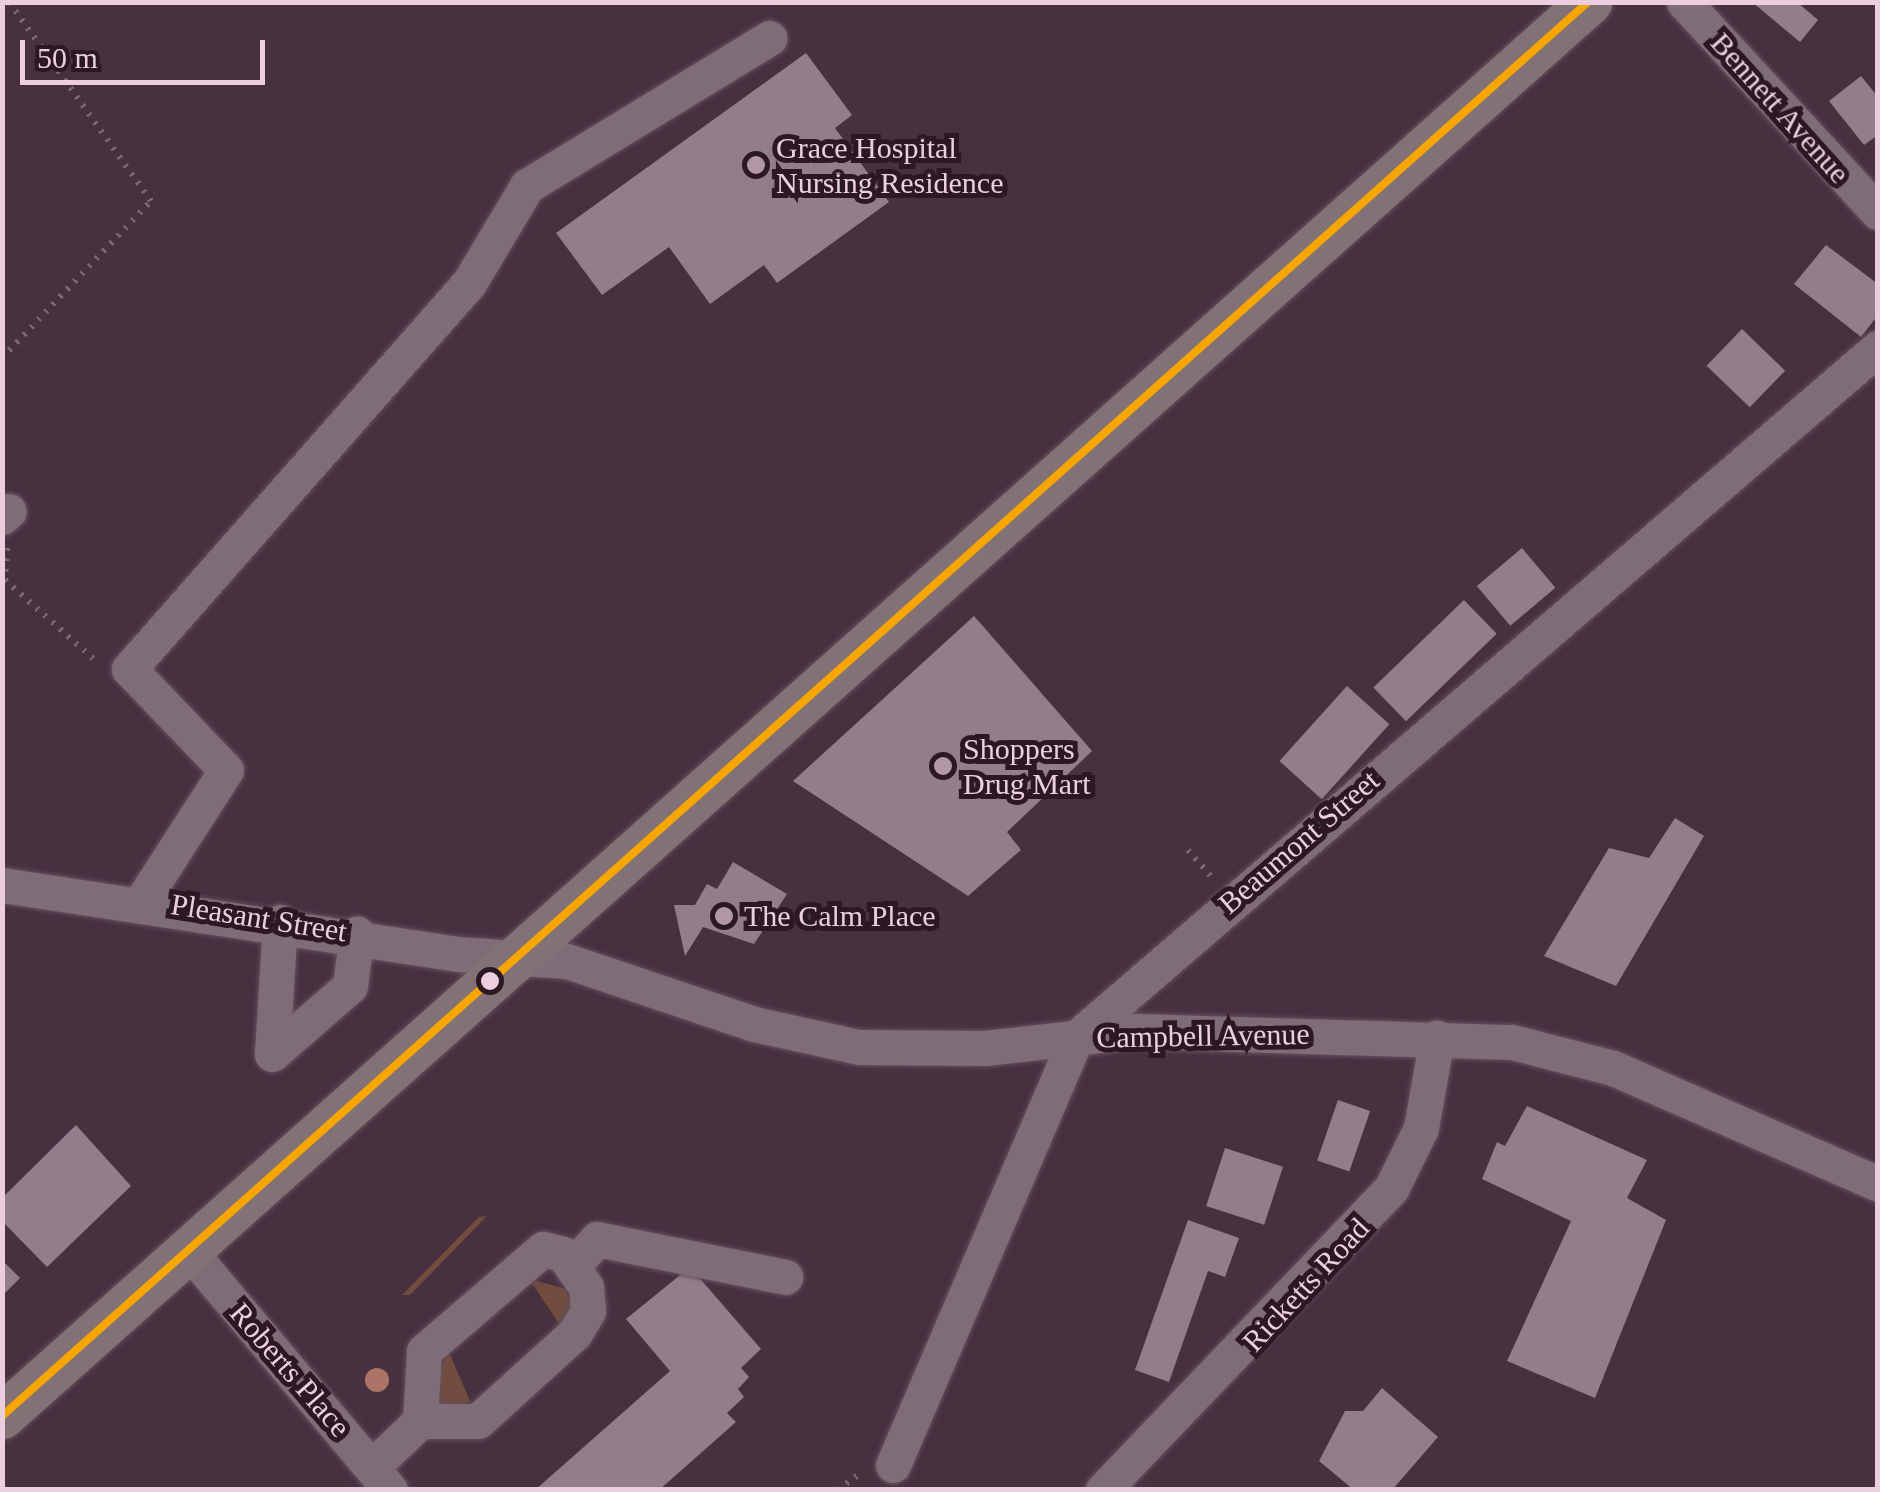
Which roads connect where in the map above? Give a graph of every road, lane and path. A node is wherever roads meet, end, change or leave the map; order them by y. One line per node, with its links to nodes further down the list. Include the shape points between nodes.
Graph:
1 (9, 2): 7 (path, via 152,201)
2 (1589, 2): 14 (main road)
3 (1684, 2): 5 (street, Bennett Avenue)
4 (769, 38): 9 (street, via 527,186 469,283)
5 (1878, 212)
6 (1878, 348): 15 (street, Beaumont Street)
7 (2, 358)
8 (6, 514): 9 (path, via 4,580 95,663)
9 (129, 668): 11 (street, via 226,770)
10 (2, 885): 11 (street, Pleasant Street)
11 (142, 899): 12 (street, Pleasant Street)
12 (280, 922): 13 (street, Pleasant Street); 13 (street, via 272,1054 350,986)
13 (357, 933): 14 (street, Pleasant Street)
14 (514, 957): 15 (street, Campbell Avenue, via 567,960 754,1024 859,1047); 18 (main road)
15 (1076, 1038): 16 (street, Campbell Avenue, via 1202,1030); 23 (street, Beaumont Street)
16 (1436, 1038): 17 (street, Campbell Avenue, via 1512,1042 1614,1068); 25 (street, Ricketts Road, via 1421,1128 1391,1189)
17 (1878, 1184)
18 (189, 1251): 21 (main road); 24 (street, Roberts Place)
19 (574, 1264): 20 (street, via 597,1239); 22 (street, via 543,1249 523,1259 424,1351); 22 (street, via 588,1311 575,1333 478,1421)
20 (785, 1277)
21 (2, 1416)
22 (420, 1421): 24 (street)
23 (893, 1465)
24 (382, 1478)
25 (1103, 1490)

